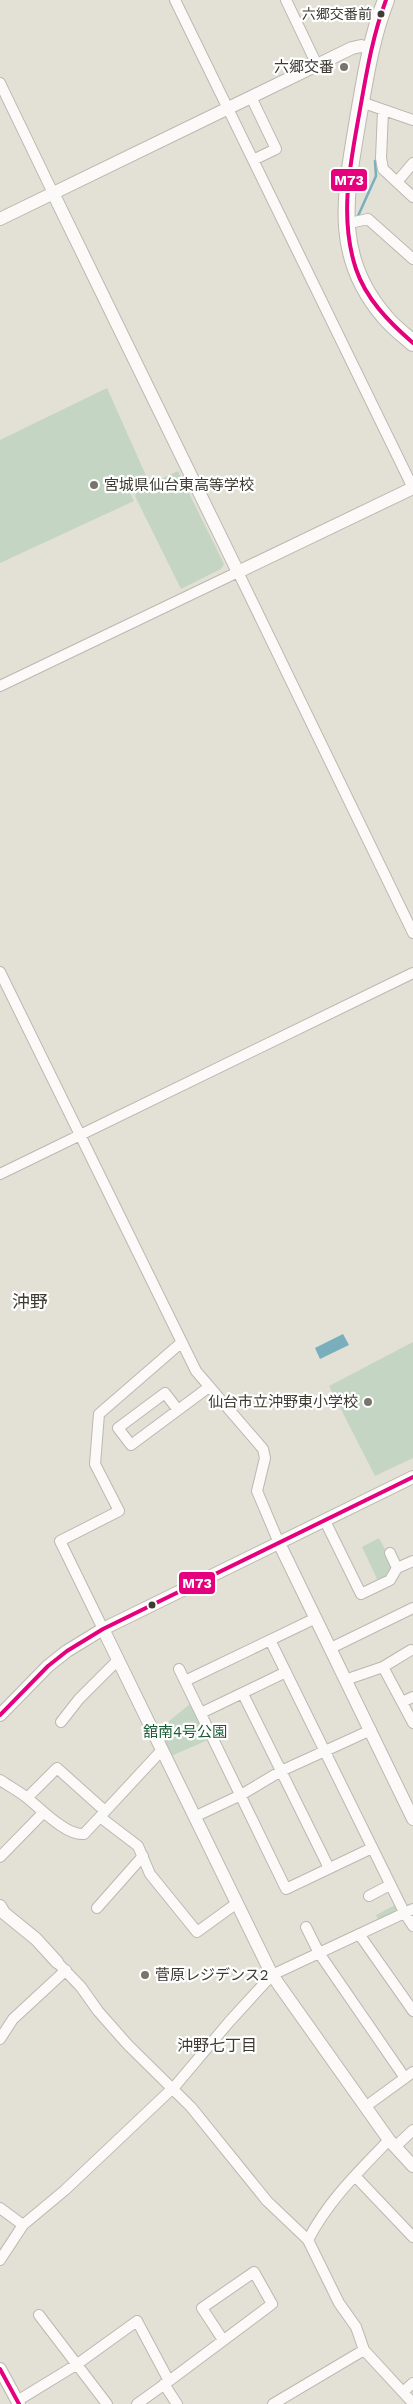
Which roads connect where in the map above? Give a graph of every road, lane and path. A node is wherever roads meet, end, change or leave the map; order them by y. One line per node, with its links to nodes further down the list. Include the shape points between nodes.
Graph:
1 (175, 0): 9 (street)
2 (286, 0): 5 (street)
3 (386, 0): 4 (main road)
4 (372, 49): 5 (street, via 352,48); 8 (main road)
5 (317, 64): 7 (street)
6 (0, 84): 15 (street)
7 (251, 97): 9 (street); 12 (street, via 276,149)
8 (361, 102): 10 (street); 18 (main road)
9 (228, 108): 12 (street); 15 (street)
10 (383, 111): 11 (street); 14 (street, via 383,169)
11 (413, 120)
12 (253, 160): 21 (street)
13 (413, 164): 14 (street)
14 (397, 182): 16 (street)
15 (53, 193): 17 (street); 22 (street)
16 (413, 197)
17 (0, 219)
18 (345, 224): 19 (street, via 368,219); 20 (main road, via 353,262 364,288 386,319)
19 (413, 259)
20 (413, 343)
21 (413, 488): 22 (street)
22 (238, 572): 23 (street); 24 (street)
23 (0, 686)
24 (413, 933)
25 (0, 972): 27 (street)
26 (413, 972): 27 (street)
27 (79, 1135): 28 (street); 29 (street)
28 (0, 1174)
29 (182, 1342): 30 (street, via 196,1371); 40 (street, via 99,1414 95,1464 119,1511 60,1541)
30 (209, 1387): 31 (street); 34 (street, via 263,1449 265,1458 257,1491)
31 (178, 1410): 31 (street, via 131,1445 118,1428 164,1393)
32 (413, 1478): 33 (street)
33 (325, 1521): 34 (street); 37 (street, via 360,1594 390,1580)
34 (278, 1543): 39 (street); 40 (street)
35 (390, 1553): 37 (street)
36 (413, 1561): 37 (street)
37 (397, 1568)
38 (413, 1608): 42 (street)
39 (316, 1618): 41 (street); 42 (street)
40 (103, 1629): 44 (street); 54 (street, via 48,1666)
41 (270, 1640): 47 (street); 49 (street)
42 (331, 1648): 48 (street)
43 (411, 1650): 45 (street)
44 (118, 1660): 55 (street); 58 (street)
45 (383, 1667): 48 (street); 52 (street)
46 (179, 1669): 49 (street)
47 (286, 1672): 50 (street); 59 (street)
48 (346, 1680): 57 (street)
49 (185, 1681): 53 (street)
50 (243, 1694): 53 (street); 60 (street)
51 (413, 1697): 52 (street)
52 (402, 1702): 56 (street)
53 (201, 1713): 62 (street)
54 (0, 1715)
55 (61, 1722)
56 (413, 1724)
57 (371, 1730): 59 (street); 64 (street)
58 (161, 1751): 66 (street); 67 (street)
59 (325, 1752): 60 (street); 69 (street)
60 (281, 1772): 62 (street); 72 (street)
61 (0, 1780): 63 (street)
62 (241, 1795): 67 (street); 72 (street, via 286,1889)
63 (27, 1798): 65 (street); 66 (street, via 57,1768)
64 (408, 1798): 68 (street)
65 (43, 1813): 66 (street, via 78,1834 84,1834); 71 (street)
66 (102, 1814): 70 (street, via 112,1828 135,1843)
67 (194, 1817): 75 (street)
68 (413, 1819)
69 (372, 1848): 72 (street); 73 (street)
70 (143, 1856): 75 (street, via 150,1874 197,1932); 77 (street)
71 (0, 1857)
72 (329, 1868)
73 (390, 1885): 74 (street); 78 (street)
74 (369, 1896)
75 (237, 1904): 84 (street)
76 (0, 1906): 83 (street)
77 (97, 1908)
78 (408, 1910): 79 (street); 81 (street)
79 (413, 1926)
80 (306, 1927): 82 (street)
81 (359, 1934): 82 (street); 85 (street)
82 (320, 1953): 84 (street); 87 (street)
83 (62, 1966): 86 (street); 88 (street, via 128,2045)
84 (272, 1975): 88 (street); 89 (street)
85 (413, 2011)
86 (0, 2039)
87 (409, 2075): 89 (street)
88 (174, 2088): 95 (street); 97 (street, via 267,2201)
89 (365, 2107): 91 (street)
90 (413, 2130): 91 (street)
91 (392, 2144): 92 (street); 93 (street)
92 (412, 2163)
93 (355, 2176): 96 (street); 97 (street, via 317,2222)
94 (0, 2208): 95 (street)
95 (23, 2225): 98 (street)
96 (413, 2237)
97 (308, 2240): 101 (street, via 356,2327)
98 (0, 2260)
99 (39, 2315): 102 (street)
100 (223, 2340): 100 (street, via 272,2304 254,2272 202,2308); 104 (street)
101 (364, 2350): 106 (street); 112 (street)
102 (76, 2365): 104 (street, via 136,2321); 107 (street); 109 (street)
103 (0, 2369): 107 (street)
104 (166, 2382): 110 (street); 111 (street)
105 (413, 2383): 106 (street)
106 (403, 2392): 108 (street)
107 (18, 2402)
108 (413, 2403)
109 (107, 2404)
110 (137, 2404)
111 (177, 2404)
112 (273, 2404)

